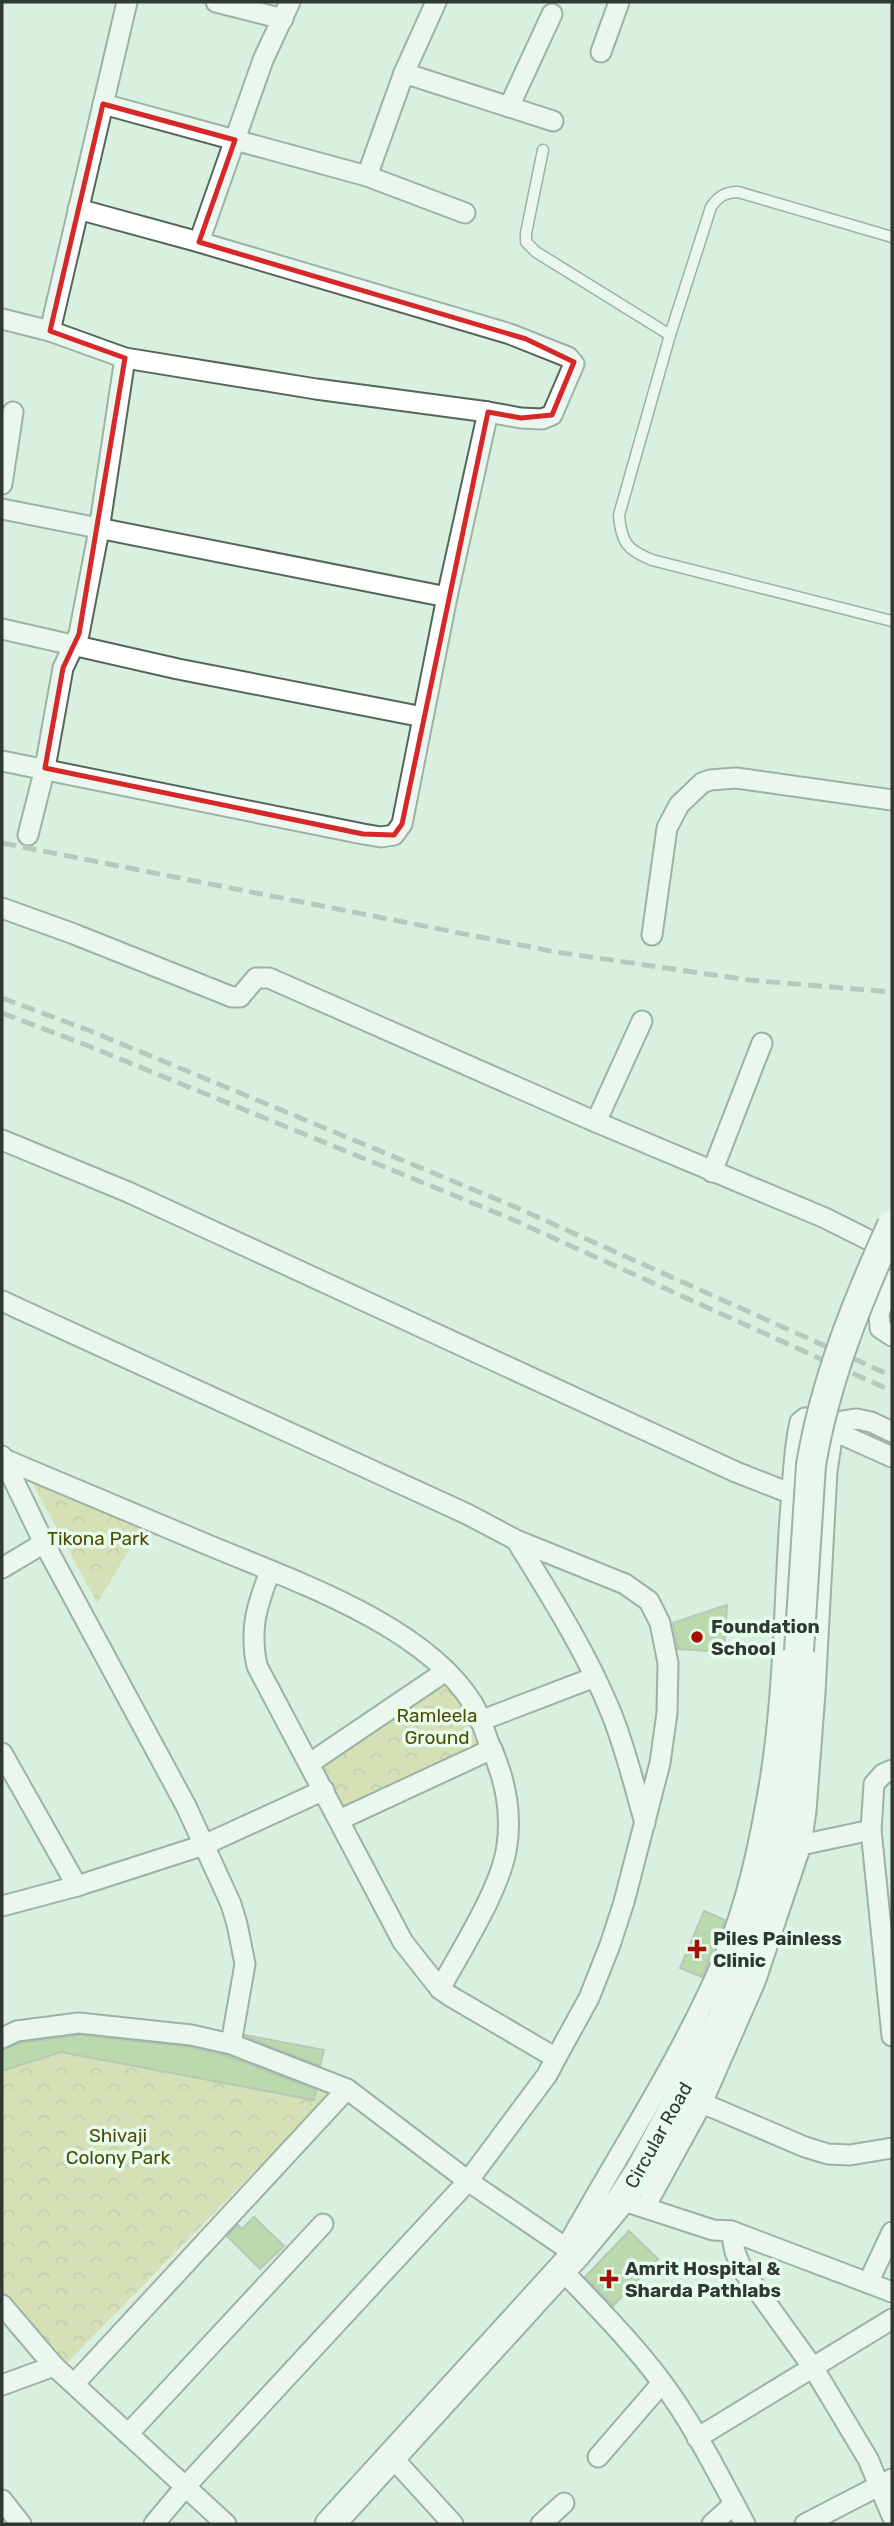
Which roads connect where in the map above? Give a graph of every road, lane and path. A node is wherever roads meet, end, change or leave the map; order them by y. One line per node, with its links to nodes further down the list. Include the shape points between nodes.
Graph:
1 (127, 2): 9 (street)
2 (216, 2): 5 (street)
3 (436, 2): 8 (street)
4 (619, 2): 7 (street)
5 (287, 10): 12 (street, via 263,60)
6 (552, 14): 10 (street)
7 (601, 52)
8 (404, 73): 10 (street); 14 (street)
9 (103, 104): 12 (street); 15 (street)
10 (509, 107): 11 (street)
11 (553, 121)
12 (235, 140): 14 (street); 18 (street)
13 (543, 150): 21 (lane, via 526,242)
14 (367, 176): 16 (street)
15 (78, 209): 18 (street); 20 (street)
16 (465, 213)
17 (892, 237): 21 (lane, via 744,194 726,193 711,207)
18 (199, 242): 24 (street, via 518,336 573,361 552,415 542,419)
19 (2, 319): 20 (street)
20 (50, 331): 22 (street)
21 (670, 335): 29 (lane, via 620,505 620,527 631,549 652,560)
22 (125, 358): 24 (street); 27 (street)
23 (13, 412): 25 (street)
24 (488, 412): 28 (street)
25 (2, 484)
26 (2, 509): 27 (street)
27 (99, 530): 28 (street); 31 (street)
28 (447, 597): 32 (street)
29 (892, 621)
30 (2, 629): 31 (street)
31 (74, 644): 32 (street); 34 (street, via 62,668)
32 (422, 717): 34 (street, via 402,824 394,835 387,836)
33 (2, 761): 34 (street)
34 (45, 768): 36 (street)
35 (892, 800): 38 (street, via 736,778 702,783 679,805 667,828)
36 (28, 835)
37 (2, 908): 41 (street, via 232,997 240,997 256,978 269,978)
38 (652, 935)
39 (642, 1021): 41 (street)
40 (762, 1043): 43 (street)
41 (596, 1122): 43 (street)
42 (2, 1140): 53 (street, via 128,1192)
43 (712, 1172): 45 (street)
44 (892, 1226): 84 (main road, Circular Road, bridge, via 847,1330 816,1435 793,1748 775,1861 722,2019)
45 (892, 1251)
46 (892, 1280): 48 (street, via 878,1317 880,1328)
47 (2, 1301): 54 (street)
48 (892, 1336)
49 (833, 1430): 50 (street, via 843,1421 858,1419); 51 (street); 53 (street, via 806,1418 800,1422); 70 (street)
50 (892, 1432)
51 (892, 1457)
52 (3, 1458): 55 (street); 57 (street)
53 (792, 1494): 88 (street, via 770,1780 750,1878 724,1958 670,2071 608,2172)
54 (516, 1540): 59 (street); 67 (street, via 625,1584 656,1612 669,1685 660,1763)
55 (44, 1543): 56 (street); 69 (street)
56 (2, 1568)
57 (270, 1571): 58 (street, via 398,1632); 63 (street, via 254,1616 253,1648 257,1665)
58 (446, 1671): 60 (street, via 473,1704); 63 (street)
59 (595, 1676): 60 (street); 67 (street)
60 (480, 1721): 61 (street)
61 (492, 1749): 66 (street); 74 (street, via 506,1790 507,1849 492,1891)
62 (2, 1753): 72 (street)
63 (310, 1763): 65 (street)
64 (892, 1770): 68 (street, via 874,1784)
65 (324, 1790): 66 (street); 69 (street)
66 (340, 1820): 74 (street, via 403,1942)
67 (645, 1824): 79 (street, via 610,1945 589,1998)
68 (871, 1830): 70 (street); 71 (street)
69 (204, 1845): 72 (street); 78 (street, via 231,1904 244,1955 245,1975)
70 (801, 1845): 81 (street, via 755,1982)
71 (884, 1878): 75 (street)
72 (77, 1886): 73 (street)
73 (2, 1906)
74 (440, 1989): 79 (street)
75 (890, 1998): 76 (street)
76 (892, 2036)
77 (2, 2038): 78 (street, via 17,2031 79,2023)
78 (231, 2044): 80 (street)
79 (556, 2058): 83 (street)
80 (347, 2089): 83 (street); 96 (street)
81 (702, 2103): 82 (street, via 828,2154); 84 (street)
82 (892, 2148)
83 (468, 2180): 88 (street); 103 (street)
84 (635, 2190): 86 (street, via 718,2221); 86 (street, via 713,2230); 88 (main road, Circular Road)
85 (323, 2224): 98 (street)
86 (729, 2231): 89 (street); 94 (street, via 742,2269)
87 (892, 2232): 89 (street)
88 (568, 2257): 95 (street); 100 (main road, Circular Road)
89 (868, 2283): 90 (street)
90 (892, 2292)
91 (2, 2305): 93 (street)
92 (892, 2319): 94 (street)
93 (54, 2366): 96 (street); 97 (street)
94 (814, 2369): 99 (street); 102 (street)
95 (662, 2383): 99 (street); 101 (street)
96 (74, 2384): 98 (street)
97 (2, 2385)
98 (129, 2433): 103 (street)
99 (697, 2438): 106 (street)
100 (391, 2456): 111 (main road, Circular Road); 112 (street)
101 (598, 2457)
102 (886, 2482): 107 (street); 116 (street)
103 (185, 2487): 109 (street); 110 (street)
104 (2, 2500): 108 (street)
105 (564, 2503): 113 (street)
106 (734, 2504): 114 (street); 115 (street)
107 (892, 2516)
108 (21, 2524)
109 (154, 2524)
110 (226, 2524)
111 (330, 2524)
112 (453, 2524)
113 (541, 2524)
114 (712, 2524)
115 (745, 2524)
116 (805, 2524)

